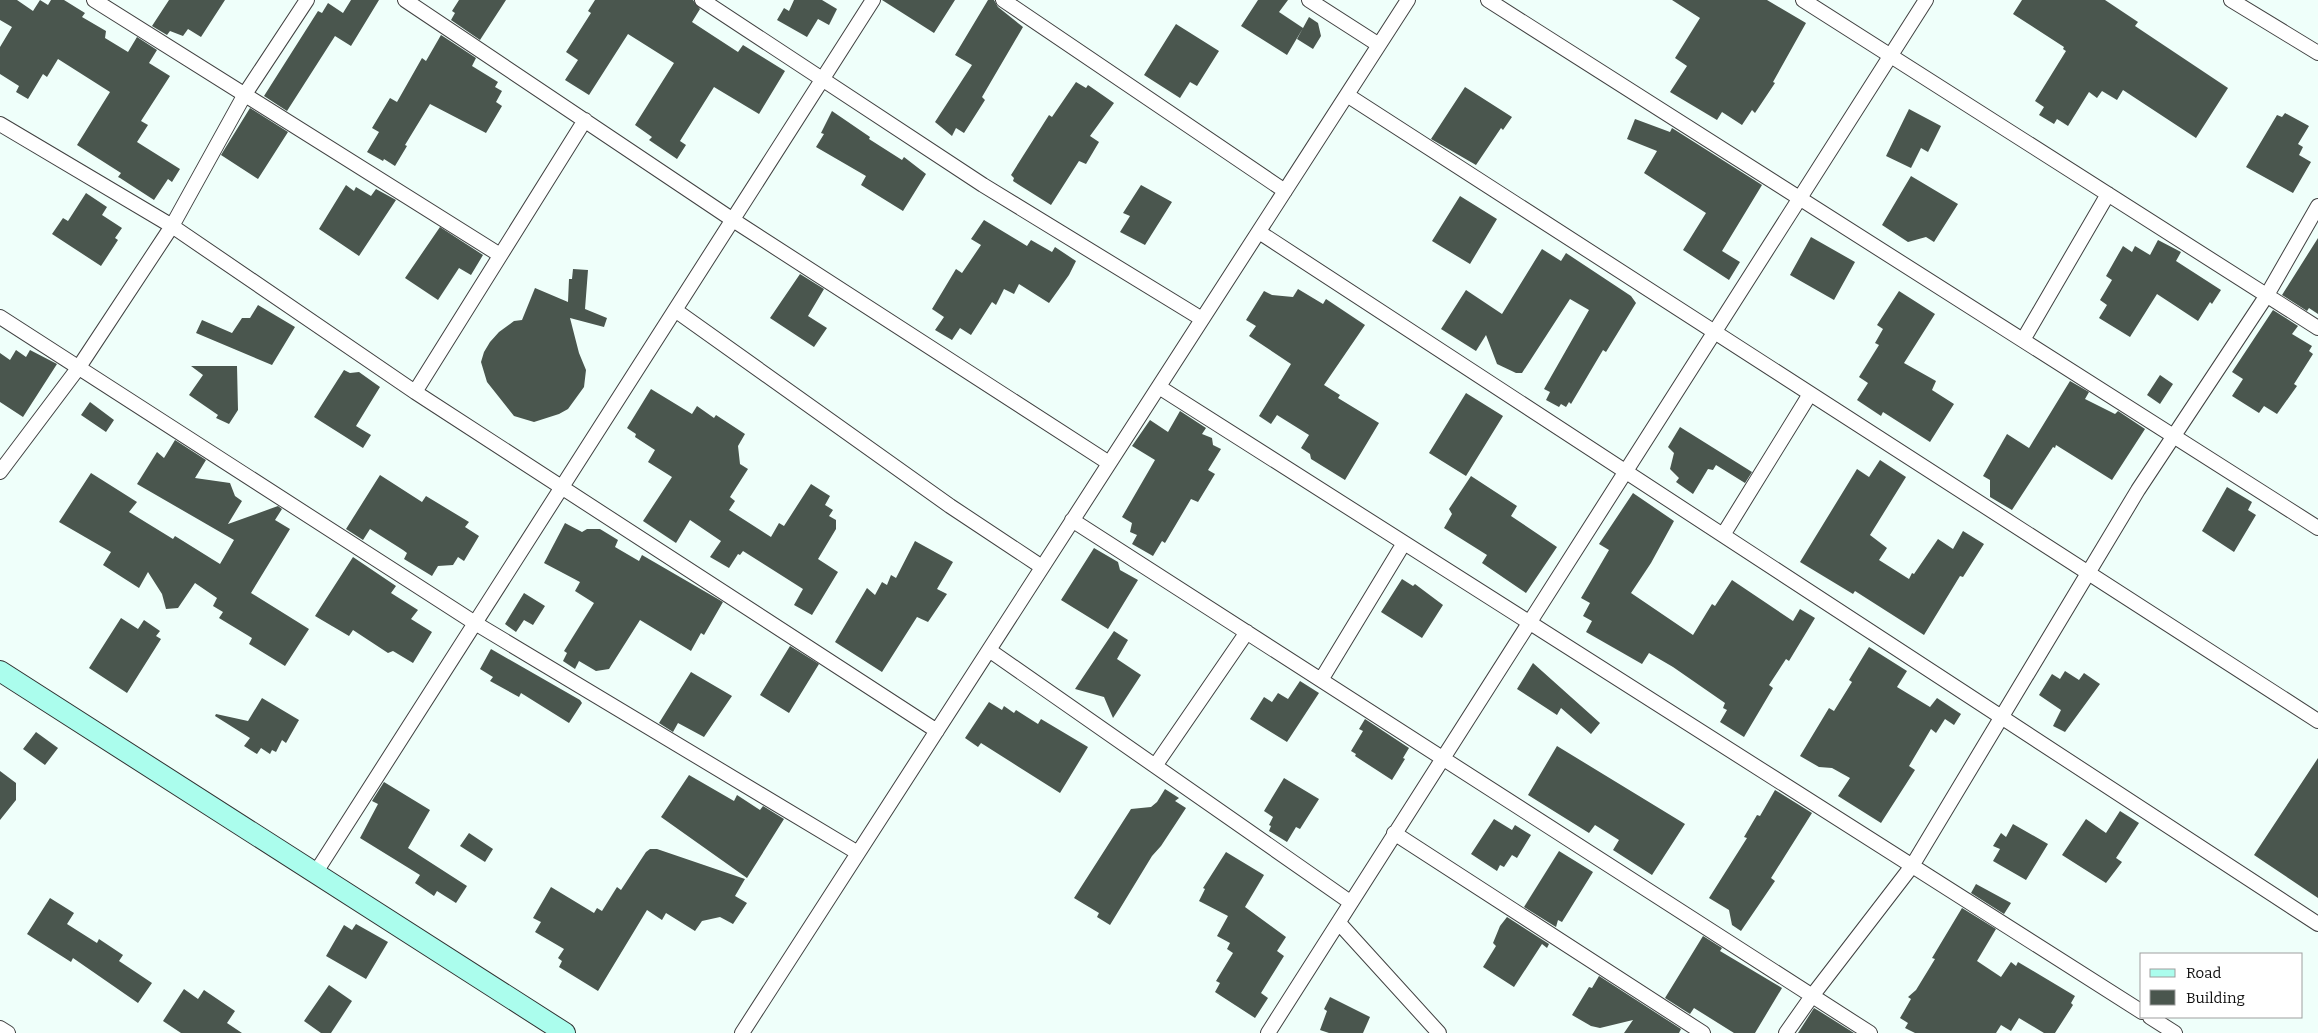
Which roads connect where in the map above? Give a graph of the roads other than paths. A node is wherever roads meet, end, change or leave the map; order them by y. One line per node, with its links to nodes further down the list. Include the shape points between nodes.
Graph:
1 (94, 0): 17 (street)
2 (307, 0): 17 (street)
3 (405, 0): 19 (street)
4 (702, 0): 16 (street)
5 (873, 0): 16 (street)
6 (1003, 0): 21 (street)
7 (1309, 0): 13 (street)
8 (1408, 0): 13 (street)
9 (1488, 0): 23 (street)
10 (1803, 0): 15 (street)
11 (1926, 0): 15 (street)
12 (2233, 1): 14 (street)
13 (1379, 45): 18 (street)
14 (2318, 53)
15 (1890, 55): 22 (street); 23 (street)
16 (822, 79): 25 (street); 32 (street, via 983,186)
17 (245, 94): 26 (street); 28 (street)
18 (1347, 95): 21 (street); 34 (street)
19 (585, 120): 25 (street); 28 (street)
20 (0, 124): 26 (street)
21 (1285, 192): 27 (street)
22 (2108, 194): 29 (street); 35 (street)
23 (1801, 199): 34 (street); 35 (street)
24 (2318, 206): 29 (street)
25 (733, 220): 30 (street); 41 (street)
26 (172, 226): 36 (street); 38 (street)
27 (1259, 232): 32 (street); 42 (street)
28 (500, 255): 38 (street)
29 (2267, 295): 33 (street); 40 (street)
30 (675, 310): 44 (street); 49 (street, via 950,506)
31 (0, 317): 36 (street)
32 (1202, 319): 37 (street)
33 (2318, 328)
34 (1714, 332): 39 (street); 42 (street)
35 (2023, 340): 40 (street)
36 (79, 367): 43 (street); 52 (street)
37 (1158, 387): 41 (street); 48 (street)
38 (415, 392): 44 (street)
39 (1810, 394): 47 (street); 50 (street)
40 (2174, 436): 46 (street); 50 (street)
41 (1109, 464): 45 (street)
42 (1624, 471): 47 (street); 51 (street)
43 (0, 472)
44 (562, 487): 52 (street); 59 (street)
45 (1072, 520): 49 (street); 53 (street)
46 (2318, 528)
47 (1723, 535): 57 (street)
48 (1404, 542): 51 (street); 56 (street)
49 (1042, 567): 54 (street)
50 (2088, 573): 57 (street); 58 (street)
51 (1528, 622): 60 (street); 64 (street)
52 (475, 623): 63 (street); 65 (street)
53 (1247, 632): 56 (street); 61 (street)
54 (989, 650): 59 (street); 61 (street)
55 (0, 672): 65 (street)
56 (1321, 680): 60 (street)
57 (2001, 717): 64 (street); 68 (street)
58 (2318, 722)
59 (936, 731): 63 (street)
60 (1441, 759): 62 (street); 69 (street)
61 (1155, 766): 66 (street)
62 (1394, 833): 66 (street); 78 (street)
63 (858, 853): 75 (street)
64 (1912, 866): 69 (street); 70 (street)
65 (316, 872): 74 (street)
66 (1350, 902): 67 (street)
67 (1339, 923): 76 (street); 77 (street)
68 (2318, 924)
69 (1812, 996): 79 (street); 80 (street)
70 (2140, 1011)
71 (2152, 1018): 81 (street)
72 (0, 1028): 73 (street)
73 (8, 1033)
74 (566, 1033)
75 (742, 1033)
76 (1268, 1033)
77 (1439, 1033)
78 (1703, 1033)
79 (1786, 1033)
80 (1870, 1033)
81 (2175, 1033)

